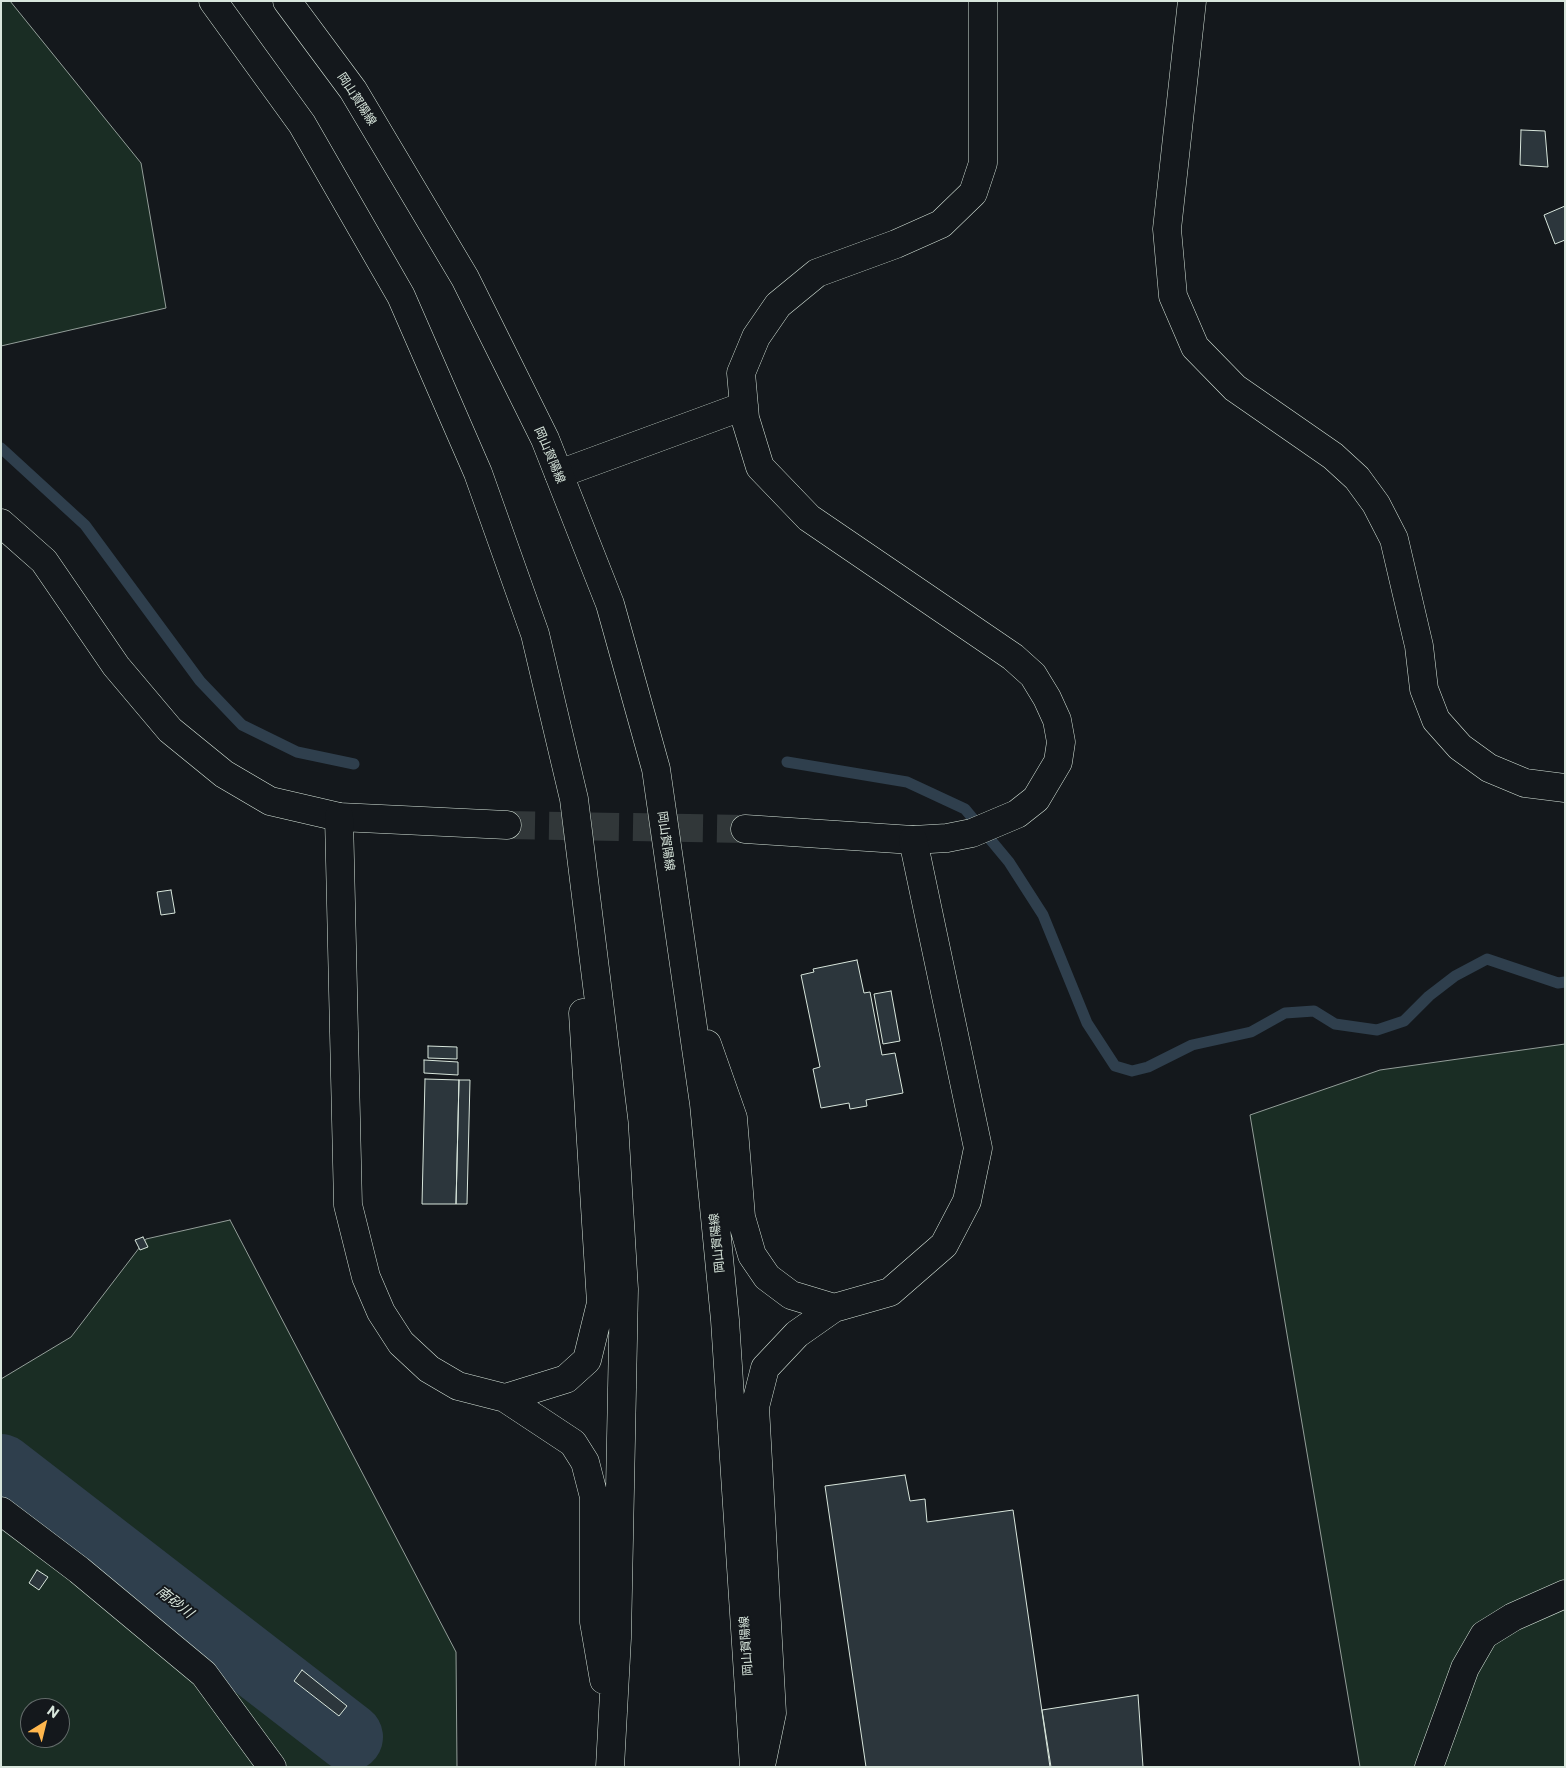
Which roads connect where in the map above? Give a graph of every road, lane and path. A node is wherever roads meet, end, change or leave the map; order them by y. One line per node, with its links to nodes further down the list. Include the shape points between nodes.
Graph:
1 (213, 1): 13 (main road, via 302,124 401,296 478,473 535,634 574,799)
2 (287, 1): 6 (main road, 岡山賀陽線, via 353,90 465,278)
3 (983, 1): 5 (main road, via 983,163 973,193 941,224 817,273 778,305 756,337 741,373)
4 (1192, 1): 8 (main road, via 1166,229 1173,296 1194,347 1235,388 1332,456 1357,478 1376,504 1394,539 1419,646 1424,689 1436,720 1460,747 1489,768 1525,783)
5 (744, 406): 6 (main road); 12 (main road, via 760,467 809,518 1013,656 1033,675 1056,720 1062,742 1058,762 1036,799 1017,814 972,834)
6 (559, 474): 14 (main road, 岡山賀陽線, via 610,604 656,769)
7 (1, 523): 9 (main road, via 44,561 116,666 170,730 224,774 270,801)
8 (1565, 788)
9 (339, 818): 10 (main road); 16 (main road, via 348,1205 366,1277 381,1312 402,1344 429,1369 458,1386)
10 (507, 825)
11 (746, 829): 12 (main road)
12 (913, 840): 15 (main road, via 978,1148 967,1201 944,1245 890,1292)
13 (588, 916): 16 (main road, via 583,1015 601,1304 587,1360 566,1379); 19 (main road, via 614,1123 624,1289 617,1638)
14 (687, 987): 15 (main road, via 733,1118 741,1216 752,1255 767,1277 791,1295); 22 (main road, 岡山賀陽線, via 704,1104 725,1320)
15 (834, 1308): 23 (main road, via 797,1334 764,1368 755,1407 772,1713)
16 (505, 1398): 19 (main road, via 573,1443 585,1462 594,1497 594,1622)
17 (1, 1511): 20 (main road, via 79,1570 204,1674)
18 (1565, 1594): 24 (main road, via 1513,1617 1484,1635 1465,1668)
19 (612, 1725): 21 (main road)
20 (272, 1767)
21 (610, 1767)
22 (754, 1767)
23 (761, 1767)
24 (1429, 1767)

